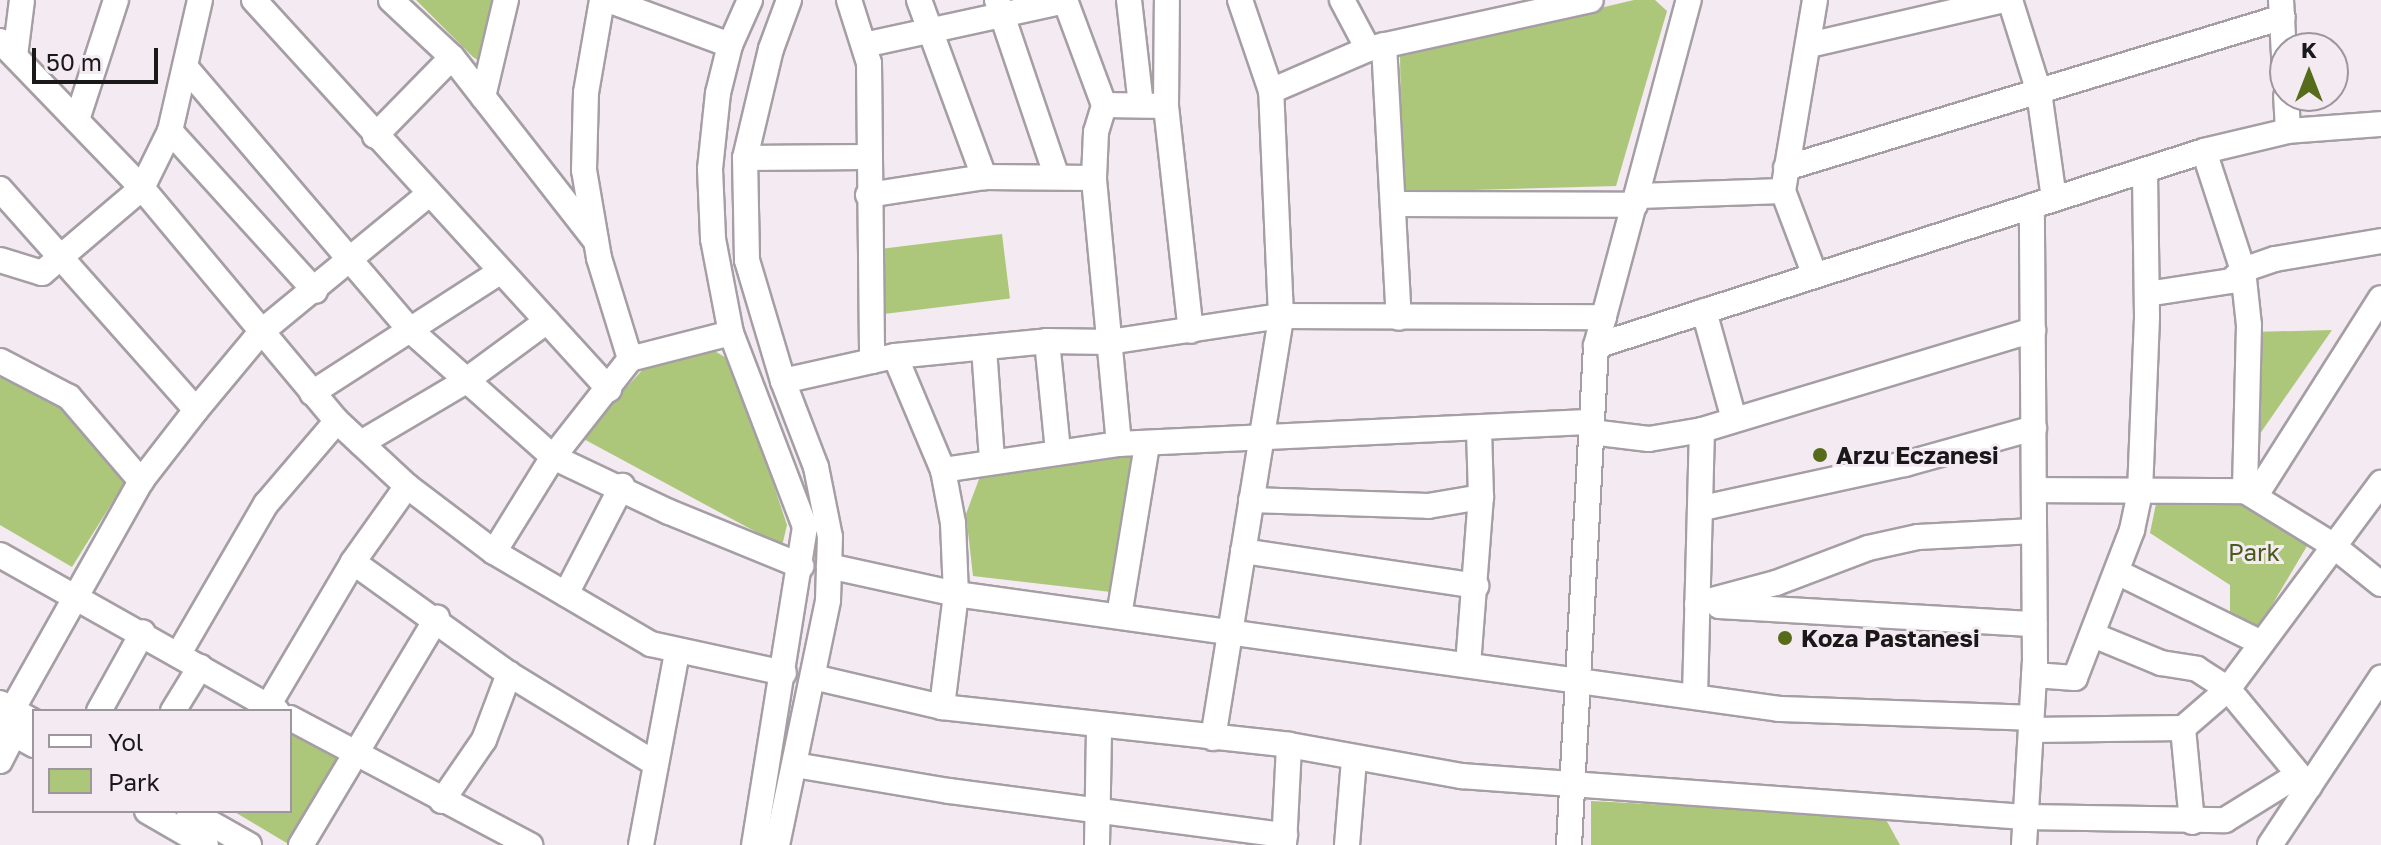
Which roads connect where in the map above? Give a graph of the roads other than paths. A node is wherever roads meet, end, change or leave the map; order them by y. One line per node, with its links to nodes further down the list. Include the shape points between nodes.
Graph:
1 (22, 0): 31 (street)
2 (116, 0): 41 (street)
3 (200, 0): 33 (street)
4 (254, 0): 45 (street)
5 (391, 0): 32 (street)
6 (506, 0): 36 (street)
7 (602, 0): 62 (street, via 586,93 584,170)
8 (608, 0): 24 (street)
9 (750, 0): 27 (street)
10 (789, 0): 48 (street, via 771,49)
11 (849, 0): 28 (street)
12 (919, 0): 25 (street)
13 (1065, 0): 22 (street); 37 (street)
14 (1129, 0): 38 (street)
15 (1167, 0): 39 (street)
16 (1240, 0): 34 (street)
17 (1342, 0): 30 (street)
18 (1590, 0): 30 (street)
19 (1689, 0): 58 (street)
20 (1815, 0): 29 (street)
21 (2007, 0): 29 (street); 35 (street)
22 (999, 7): 25 (street); 50 (street)
23 (2282, 8): 26 (street); 35 (street)
24 (664, 10): 27 (street)
25 (930, 30): 28 (street); 51 (street)
26 (2283, 32)
27 (730, 45): 81 (street, via 718,93 710,169 713,239)
28 (864, 45): 47 (street, via 869,63)
29 (1809, 45): 53 (street)
30 (1376, 47): 34 (street); 60 (street)
31 (5, 50): 41 (street)
32 (452, 57): 36 (street); 45 (street)
33 (187, 69): 43 (street); 65 (street)
34 (1271, 91): 73 (street)
35 (2039, 92): 53 (street); 59 (street)
36 (483, 97): 62 (street)
37 (1104, 105): 38 (street); 52 (street, via 1096,132)
38 (1141, 105): 39 (street)
39 (1166, 106): 79 (street)
40 (2287, 112): 44 (street)
41 (77, 120): 54 (street)
42 (2381, 124): 44 (street)
43 (170, 131): 54 (street); 69 (street)
44 (2288, 131): 46 (street)
45 (375, 136): 56 (street)
46 (2204, 151): 49 (street); 66 (street)
47 (867, 157): 48 (street); 57 (street)
48 (745, 158): 89 (street, via 747,260)
49 (2145, 170): 59 (street); 70 (street)
50 (1056, 174): 51 (street); 52 (street)
51 (984, 177): 57 (street)
52 (1094, 178): 83 (street)
53 (1785, 180): 58 (street); 68 (street)
54 (142, 188): 63 (street); 80 (street)
55 (0, 189): 63 (street)
56 (428, 195): 65 (street); 67 (street)
57 (868, 195): 86 (street)
58 (1637, 200): 60 (street); 74 (street)
59 (2043, 203): 68 (street); 78 (street)
60 (1394, 204): 75 (street)
61 (2381, 241): 66 (street, via 2275,259)
62 (597, 243): 87 (street)
63 (59, 259): 64 (street, via 42,273); 93 (street)
64 (0, 260)
65 (349, 264): 69 (street); 77 (street)
66 (2243, 270): 70 (street, via 2231,281); 114 (street, via 2249,325)
67 (498, 273): 76 (street); 77 (street)
68 (1814, 273): 72 (street)
69 (315, 291): 80 (street)
70 (2147, 294): 113 (street)
71 (2381, 298): 114 (street)
72 (1704, 311): 84 (street); 94 (street)
73 (1281, 316): 75 (street); 79 (street); 100 (street)
74 (1604, 317): 75 (street); 84 (street)
75 (1399, 318)
76 (547, 321): 90 (street); 91 (street)
77 (409, 329): 90 (street); 92 (street)
78 (2033, 330): 94 (street); 97 (street)
79 (1191, 331): 83 (street)
80 (261, 332): 92 (street); 93 (street)
81 (731, 333): 87 (street); 124 (street, via 805,527)
82 (1047, 341): 83 (street); 85 (street); 104 (street)
83 (1109, 342): 102 (street)
84 (1596, 346): 96 (street)
85 (984, 348): 86 (street); 106 (street)
86 (883, 358): 89 (street); 107 (street)
87 (630, 359): 91 (street)
88 (0, 361): 108 (street, via 69,397)
89 (783, 381): 125 (street, via 816,467 830,537)
90 (464, 382): 101 (street); 105 (street)
91 (609, 389): 105 (street)
92 (312, 393): 95 (street)
93 (196, 410): 108 (street)
94 (1734, 419): 99 (street)
95 (337, 421): 101 (street); 141 (street, via 266,504)
96 (1591, 427): 98 (street); 99 (street, via 1649,439); 149 (street)
97 (2034, 428): 112 (street); 117 (street, via 1905,464)
98 (1479, 430): 100 (street); 115 (street)
99 (1702, 430): 117 (street)
100 (1265, 439): 103 (street); 116 (street)
101 (361, 443): 110 (street)
102 (1119, 444): 103 (street); 104 (street)
103 (1147, 445): 133 (street)
104 (1058, 452): 106 (street)
105 (553, 457): 111 (street); 121 (street)
106 (992, 459): 107 (street)
107 (943, 470): 130 (street, via 953,523)
108 (141, 481): 131 (street)
109 (2381, 483): 119 (street)
110 (407, 486): 121 (street); 123 (street)
111 (622, 486): 124 (street, via 669,512); 129 (street)
112 (2034, 490): 113 (street); 118 (street)
113 (2140, 492): 114 (street); 126 (street)
114 (2250, 493): 119 (street)
115 (1481, 497): 116 (street, via 1428,506); 128 (street)
116 (1251, 500): 120 (street)
117 (1703, 508): 132 (street)
118 (2034, 531): 132 (street, via 1893,543); 135 (street)
119 (2331, 544): 127 (street); 139 (street)
120 (1243, 551): 128 (street); 137 (street)
121 (494, 552): 129 (street)
122 (0, 555): 131 (street)
123 (353, 562): 134 (street); 155 (street)
124 (801, 566): 144 (street)
125 (829, 566): 130 (street); 147 (street)
126 (2117, 572): 138 (street); 139 (street)
127 (2381, 584)
128 (1476, 586): 142 (street)
129 (566, 594): 140 (street, via 651,644)
130 (956, 594): 133 (street); 152 (street)
131 (78, 595): 136 (street); 157 (street)
132 (1697, 604): 135 (street); 151 (street)
133 (1119, 616): 137 (street)
134 (437, 618): 145 (street); 163 (street)
135 (2034, 624): 146 (street)
136 (143, 632): 141 (street); 153 (street)
137 (1229, 633): 142 (street); 161 (street)
138 (2093, 635): 146 (street, via 2075,678); 150 (street, via 2161,663 2197,669)
139 (2261, 643): 150 (street)
140 (677, 653): 144 (street); 166 (street)
141 (178, 655): 143 (street)
142 (1468, 665): 149 (street)
143 (200, 667): 154 (street); 155 (street)
144 (784, 673): 182 (street)
145 (509, 674): 166 (street); 170 (street, via 484,740)
146 (2034, 675): 158 (street)
147 (813, 677): 152 (street); 167 (street)
148 (2381, 678): 168 (street)
149 (1579, 680): 151 (street); 169 (street)
150 (2228, 689): 160 (street); 168 (street)
151 (1695, 696): 158 (street, via 1779,709)
152 (942, 707): 159 (street)
153 (100, 709)
154 (174, 709)
155 (270, 709)
156 (292, 719): 163 (street)
157 (16, 723): 165 (street)
158 (2031, 724): 160 (street); 174 (street)
159 (1099, 728): 161 (street); 171 (street)
160 (2183, 728): 175 (street)
161 (1213, 738): 162 (street)
162 (1289, 745): 164 (street); 176 (street)
163 (358, 757): 170 (street); 179 (street)
164 (1354, 760): 169 (street, via 1461,776); 185 (street)
165 (0, 761)
166 (656, 764): 181 (street)
167 (795, 765): 171 (street); 183 (street)
168 (2303, 781): 175 (street, via 2225,820); 188 (street)
169 (1569, 783): 174 (street); 186 (street)
170 (442, 801): 180 (street)
171 (1100, 809): 176 (street); 184 (street)
172 (150, 813): 177 (street)
173 (200, 814): 178 (street)
174 (2025, 817): 175 (street); 187 (street)
175 (2192, 822)
176 (1284, 840)
177 (206, 845)
178 (249, 845)
179 (301, 845)
180 (530, 845)
181 (641, 845)
182 (754, 845)
183 (777, 845)
184 (1097, 845)
185 (1347, 845)
186 (1569, 845)
187 (2024, 845)
188 (2270, 845)

